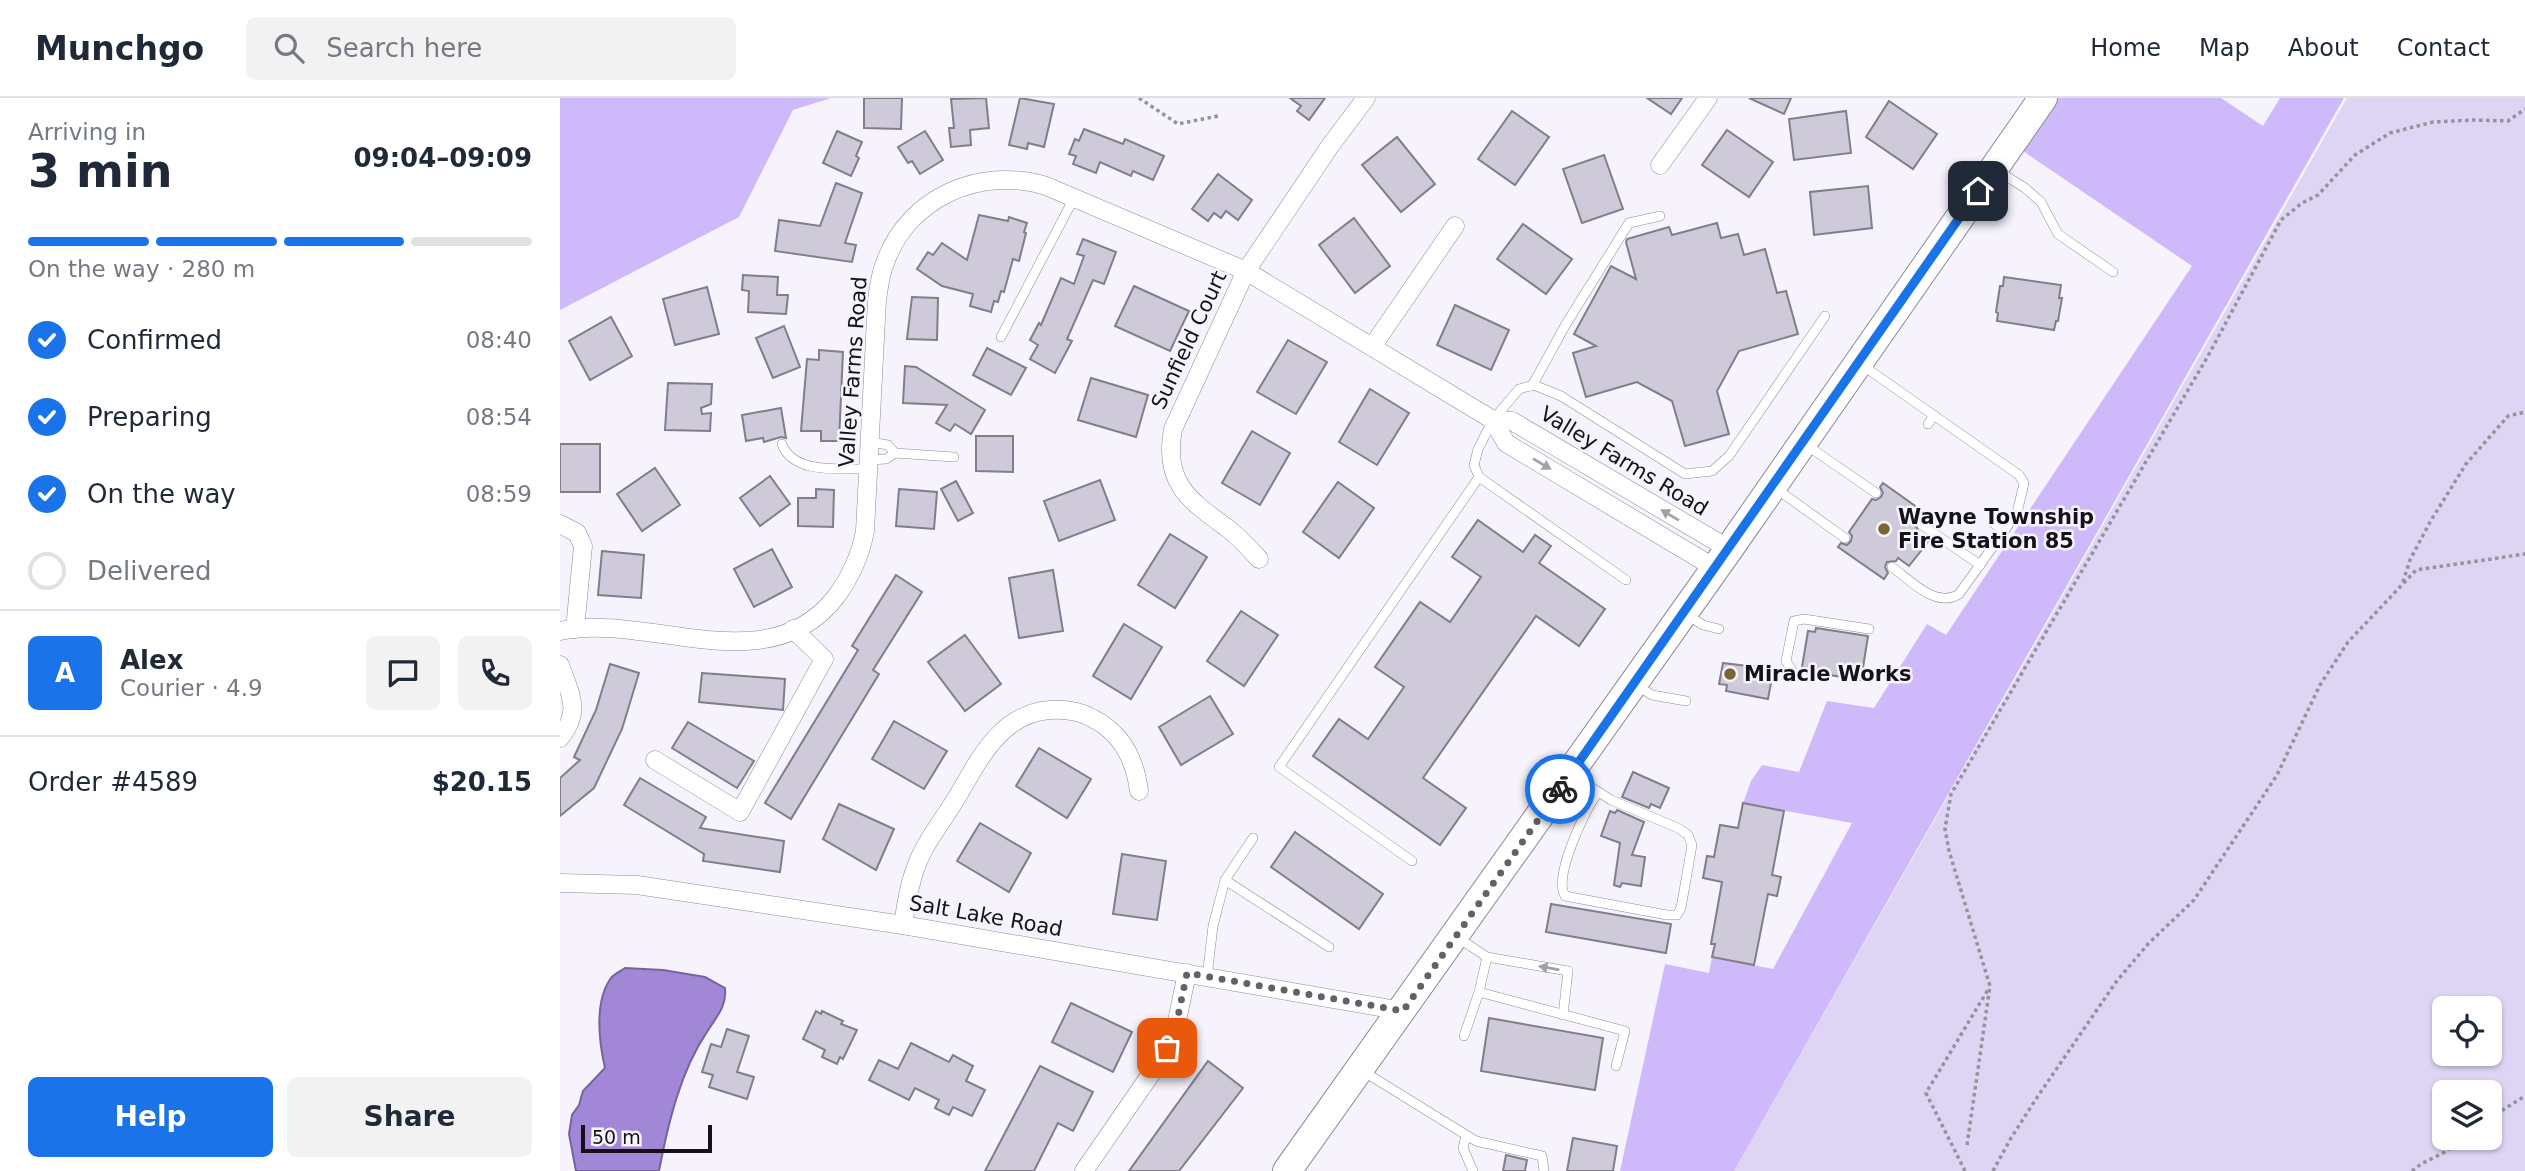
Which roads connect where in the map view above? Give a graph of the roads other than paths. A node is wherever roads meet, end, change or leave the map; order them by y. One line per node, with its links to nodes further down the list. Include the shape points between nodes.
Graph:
1 (1366, 98): 9 (street, Sunfield Court)
2 (1708, 98): 4 (street)
3 (2043, 98): 5 (main road)
4 (1660, 165)
5 (1994, 168): 10 (lane, via 2041,202 2058,234); 14 (main road)
6 (1074, 198): 9 (street, Valley Farms Road); 12 (lane); 22 (street, Valley Farms Road, via 1037,184 996,180 972,184 926,206 898,236 879,283)
7 (1660, 216): 15 (lane, via 1629,223)
8 (1455, 226): 13 (street)
9 (1246, 271): 13 (street, Valley Farms Road); 32 (street, Sunfield Court, via 1178,414 1171,455 1177,479 1190,500 1233,532)
10 (2113, 272)
11 (1825, 316): 15 (lane, via 1729,456 1712,471 1685,474 1561,396)
12 (1001, 337)
13 (1372, 347): 17 (street, Valley Farms Road)
14 (1858, 362): 16 (lane); 19 (main road)
15 (1532, 386): 17 (lane, via 1519,388)
16 (1934, 415): 18 (lane); 30 (lane, via 2022,479 2020,505)
17 (1493, 419): 24 (lane, via 1474,465); 33 (street, Valley Farms Road, via 1512,421)
18 (1927, 424)
19 (1803, 442): 25 (main road); 26 (lane)
20 (782, 444): 22 (lane, via 797,461 810,466)
21 (895, 453): 22 (lane, via 886,459); 22 (lane, via 888,445); 23 (lane)
22 (869, 457): 38 (street, Valley Farms Road, via 863,539 850,579 829,606)
23 (954, 457)
24 (1479, 477): 36 (lane); 52 (lane, via 1279,767)
25 (1772, 485): 31 (lane); 33 (main road)
26 (1876, 493)
27 (1993, 523): 30 (lane)
28 (560, 524): 41 (street, via 577,533 583,546)
29 (1922, 525): 34 (lane)
30 (2004, 531): 34 (lane)
31 (1844, 538)
32 (1259, 559)
33 (1722, 559): 37 (main road)
34 (1980, 565): 35 (lane, via 1959,594 1945,599 1931,595)
35 (1892, 567)
36 (1626, 580)
37 (1684, 612): 39 (lane); 44 (main road)
38 (793, 629): 41 (street, Valley Farms Road, via 738,642); 47 (street, via 824,659 740,812)
39 (1719, 629)
40 (1868, 629): 43 (lane, via 1794,621 1786,641 1786,665)
41 (568, 630)
42 (560, 664): 46 (street, via 574,708 571,723)
43 (1807, 678)
44 (1634, 684): 45 (lane, via 1652,695); 48 (main road)
45 (1686, 701)
46 (560, 738)
47 (655, 760)
48 (1571, 774): 50 (lane); 56 (main road)
49 (1139, 791): 55 (street, via 1128,752 1102,723 1062,710 1015,720 991,742 923,850 911,880)
50 (1598, 792): 50 (lane, via 1688,835 1692,845 1676,915 1564,896 1562,880 1583,819)
51 (1253, 838): 53 (lane)
52 (1412, 861)
53 (1225, 880): 57 (lane); 60 (lane)
54 (560, 883): 55 (street, Salt Lake Road, via 652,887)
55 (903, 925): 59 (street, Salt Lake Road)
56 (1455, 936): 58 (lane); 62 (main road)
57 (1329, 947)
58 (1487, 957): 61 (lane); 63 (lane, one-way to 58, via 1568,971)
59 (1187, 973): 60 (street, Salt Lake Road); 68 (street, via 1177,1021 1162,1058)
60 (1207, 976): 62 (street, Salt Lake Road)
61 (1479, 992): 63 (lane); 64 (lane)
62 (1403, 1011): 66 (main road)
63 (1563, 1014): 65 (lane, via 1625,1031)
64 (1464, 1036)
65 (1616, 1066)
66 (1361, 1069): 67 (lane); 69 (main road)
67 (1466, 1136): 70 (lane, via 1463,1148); 71 (lane, via 1536,1153 1544,1160)
68 (1084, 1171)
69 (1287, 1171)
70 (1473, 1171)
71 (1544, 1171)

